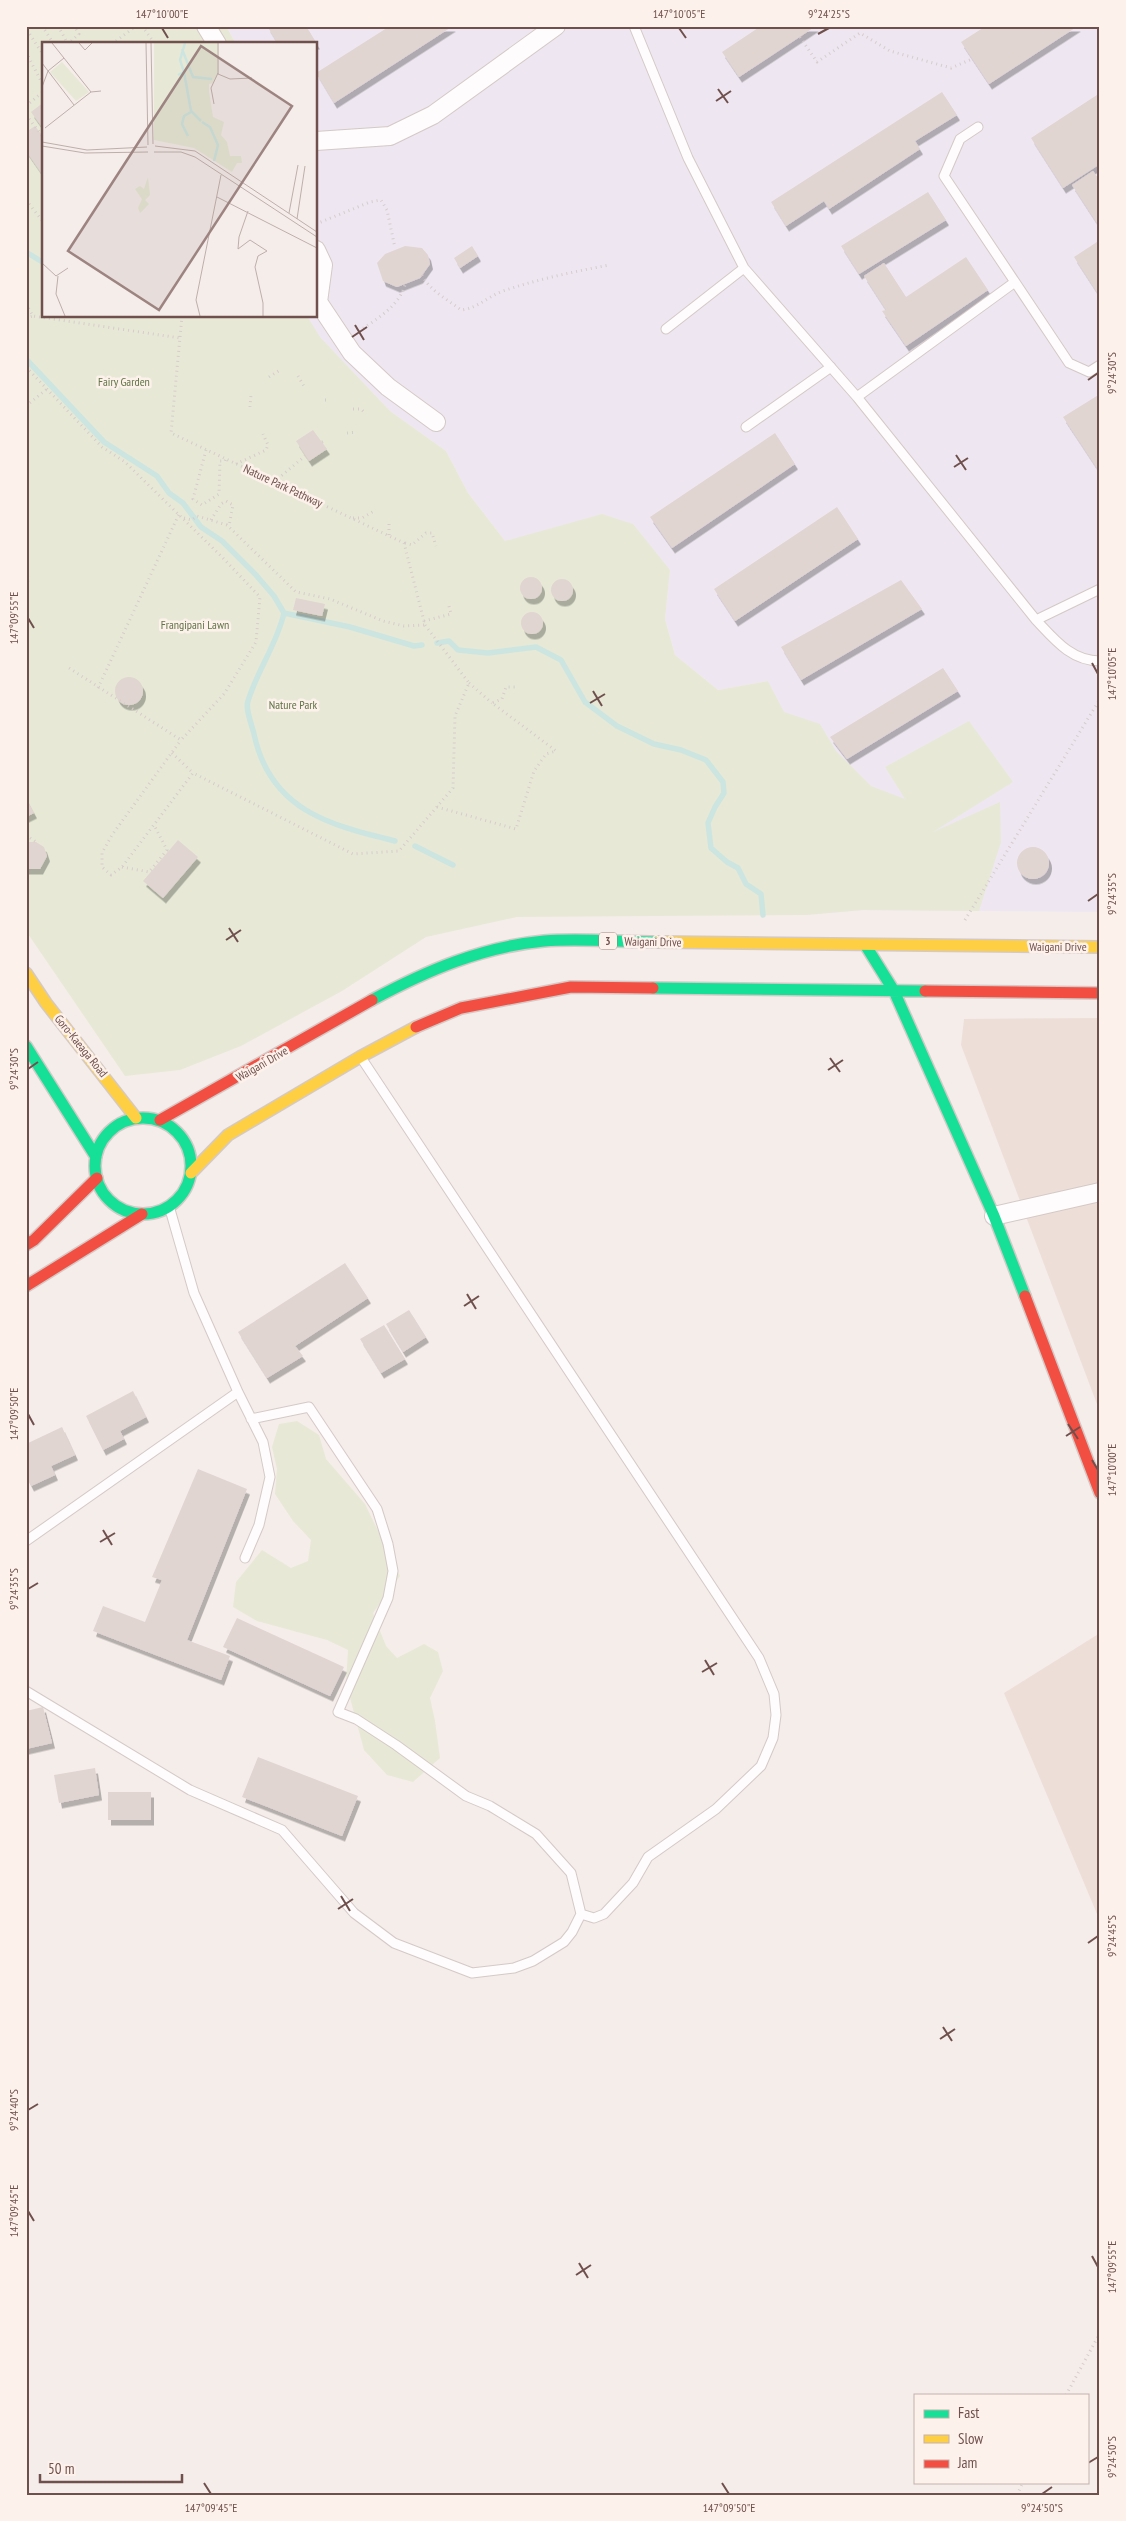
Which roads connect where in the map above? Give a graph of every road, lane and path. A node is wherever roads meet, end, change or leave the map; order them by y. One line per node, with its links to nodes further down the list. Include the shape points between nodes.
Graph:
1 (33, 26): 10 (path)
2 (42, 26): 12 (path)
3 (58, 26): 13 (path)
4 (74, 26): 14 (path, via 79,34)
5 (136, 26): 15 (path)
6 (142, 26): 16 (path)
7 (206, 26): 17 (street)
8 (556, 26): 27 (street, via 433,115 390,136)
9 (634, 26): 34 (lane, via 688,158)
10 (27, 31): 19 (path)
11 (800, 37): 20 (path, via 817,62 860,33 890,51 951,68)
12 (53, 42)
13 (68, 42)
14 (70, 42)
15 (115, 42)
16 (154, 42)
17 (216, 42)
18 (26, 52): 21 (path)
19 (42, 53)
20 (972, 59)
21 (42, 83)
22 (42, 93): 23 (path)
23 (26, 106)
24 (26, 115): 26 (path)
25 (978, 127): 36 (lane, via 960,140 944,176)
26 (42, 135)
27 (318, 141)
28 (26, 200): 29 (path)
29 (42, 220)
30 (318, 223): 31 (path, via 381,200 387,210)
31 (396, 248)
32 (318, 254): 38 (street, via 323,265)
33 (609, 265): 35 (path, via 523,285 497,293 473,309 461,310 428,288)
34 (744, 268): 46 (lane); 51 (lane)
35 (422, 276)
36 (1015, 282): 49 (lane, via 1069,363 1089,372); 58 (lane)
37 (405, 284): 48 (path, via 402,294 381,316)
38 (318, 302)
39 (318, 302): 48 (street)
40 (26, 304): 41 (path)
41 (33, 316): 42 (path); 43 (path)
42 (42, 317)
43 (26, 318)
44 (46, 318): 47 (path)
45 (182, 318): 47 (path, Nature Park Pathway)
46 (666, 329)
47 (180, 338): 68 (path, Nature Park Pathway, via 171,433)
48 (344, 340): 63 (street, via 352,353 388,387)
49 (1100, 365)
50 (26, 367): 56 (path)
51 (831, 367): 58 (lane); 64 (lane)
52 (280, 370): 54 (path)
53 (298, 376): 55 (path)
54 (269, 377)
55 (306, 388)
56 (47, 389): 59 (path); 74 (path, via 102,447 125,462)
57 (251, 395): 60 (path)
58 (857, 397): 89 (lane)
59 (26, 406)
60 (250, 407)
61 (353, 409): 62 (path)
62 (366, 414)
63 (436, 422)
64 (746, 427)
65 (357, 432): 66 (path)
66 (346, 433)
67 (262, 434): 71 (path, via 268,445 266,450)
68 (206, 450): 70 (path, Nature Park Pathway); 70 (path, via 193,499 197,503 202,505 219,494 220,461 225,462)
69 (305, 456): 72 (path)
70 (226, 459): 71 (path, Nature Park Pathway)
71 (236, 464): 72 (path, Nature Park Pathway)
72 (274, 482): 75 (path, Nature Park Pathway)
73 (376, 510): 75 (path, via 362,518)
74 (179, 514): 76 (path); 94 (path)
75 (350, 517): 80 (path, Nature Park Pathway)
76 (183, 518): 77 (path, via 192,520 198,516); 98 (path, via 260,597 256,642 224,694)
77 (211, 520): 79 (path); 79 (path, via 226,501 233,505)
78 (388, 524): 80 (path)
79 (229, 527): 86 (path, via 279,578 296,592)
80 (389, 536): 81 (path, Nature Park Pathway)
81 (404, 543): 82 (path, via 412,545 426,533 432,533); 90 (path)
82 (436, 546)
83 (26, 566): 84 (path)
84 (28, 584)
85 (1100, 589): 89 (lane)
86 (311, 595): 87 (path); 90 (path, via 338,602 383,621 404,626)
87 (310, 601)
88 (449, 606): 90 (path, via 451,614)
89 (1036, 620): 91 (lane, via 1061,646 1076,656)
90 (424, 623): 93 (path)
91 (1100, 661)
92 (69, 668): 94 (path)
93 (469, 683): 97 (path); 101 (path, via 455,716 453,788)
94 (98, 688): 98 (path)
95 (517, 688): 97 (path, via 506,687 502,699)
96 (1100, 699): 106 (path)
97 (492, 703): 101 (path, via 556,751 546,754 534,771 516,829)
98 (181, 740): 99 (path)
99 (172, 753): 100 (path); 105 (path, via 102,852 102,867 112,875)
100 (193, 773): 101 (path, via 353,854 399,850); 102 (path)
101 (437, 807)
102 (154, 825): 105 (path); 105 (path, via 166,850 149,872)
103 (26, 835): 104 (path)
104 (36, 842)
105 (122, 867)
106 (965, 920)
107 (866, 946): 108 (main road, Waigani Drive / 3); 110 (main road); 115 (main road, Waigani Drive / 3, via 583,941 537,942 506,947 471,956 411,980 229,1083 196,1097)
108 (1100, 948)
109 (26, 973): 114 (main road, Goro-Kaeaga Road)
110 (894, 991): 111 (main road); 113 (main road, via 571,987 461,1008 426,1022); 122 (main road)
111 (1100, 993)
112 (26, 1046): 116 (main road)
113 (360, 1057): 117 (main road, via 228,1135); 131 (lane, via 759,1658 774,1694 773,1738 761,1766 716,1809 648,1857 633,1883 604,1914 594,1918)
114 (136, 1118): 115 (main road); 116 (main road, via 110,1131)
115 (160, 1120): 117 (main road, via 175,1128 185,1141 191,1157)
116 (96, 1157): 118 (main road)
117 (191, 1173): 120 (main road, via 180,1198)
118 (97, 1178): 121 (main road, via 113,1204); 123 (main road)
119 (1100, 1192): 122 (street)
120 (169, 1206): 121 (main road); 125 (lane, via 194,1292)
121 (142, 1214): 124 (main road)
122 (994, 1216): 127 (main road)
123 (26, 1245)
124 (26, 1286)
125 (238, 1392): 126 (lane); 128 (lane)
126 (252, 1419): 129 (lane, via 263,1442 270,1477 260,1525); 131 (lane, via 309,1407 377,1509 388,1544 393,1571 388,1598 338,1712 356,1719 396,1745 466,1796 490,1806 536,1834 570,1873)
127 (1100, 1493)
128 (26, 1541)
129 (244, 1558)
130 (26, 1690): 131 (lane, via 190,1790 282,1830 354,1913 394,1943 472,1972 514,1968 533,1961 564,1942)
131 (581, 1914)
132 (1100, 2333): 133 (path)
133 (1067, 2394)

